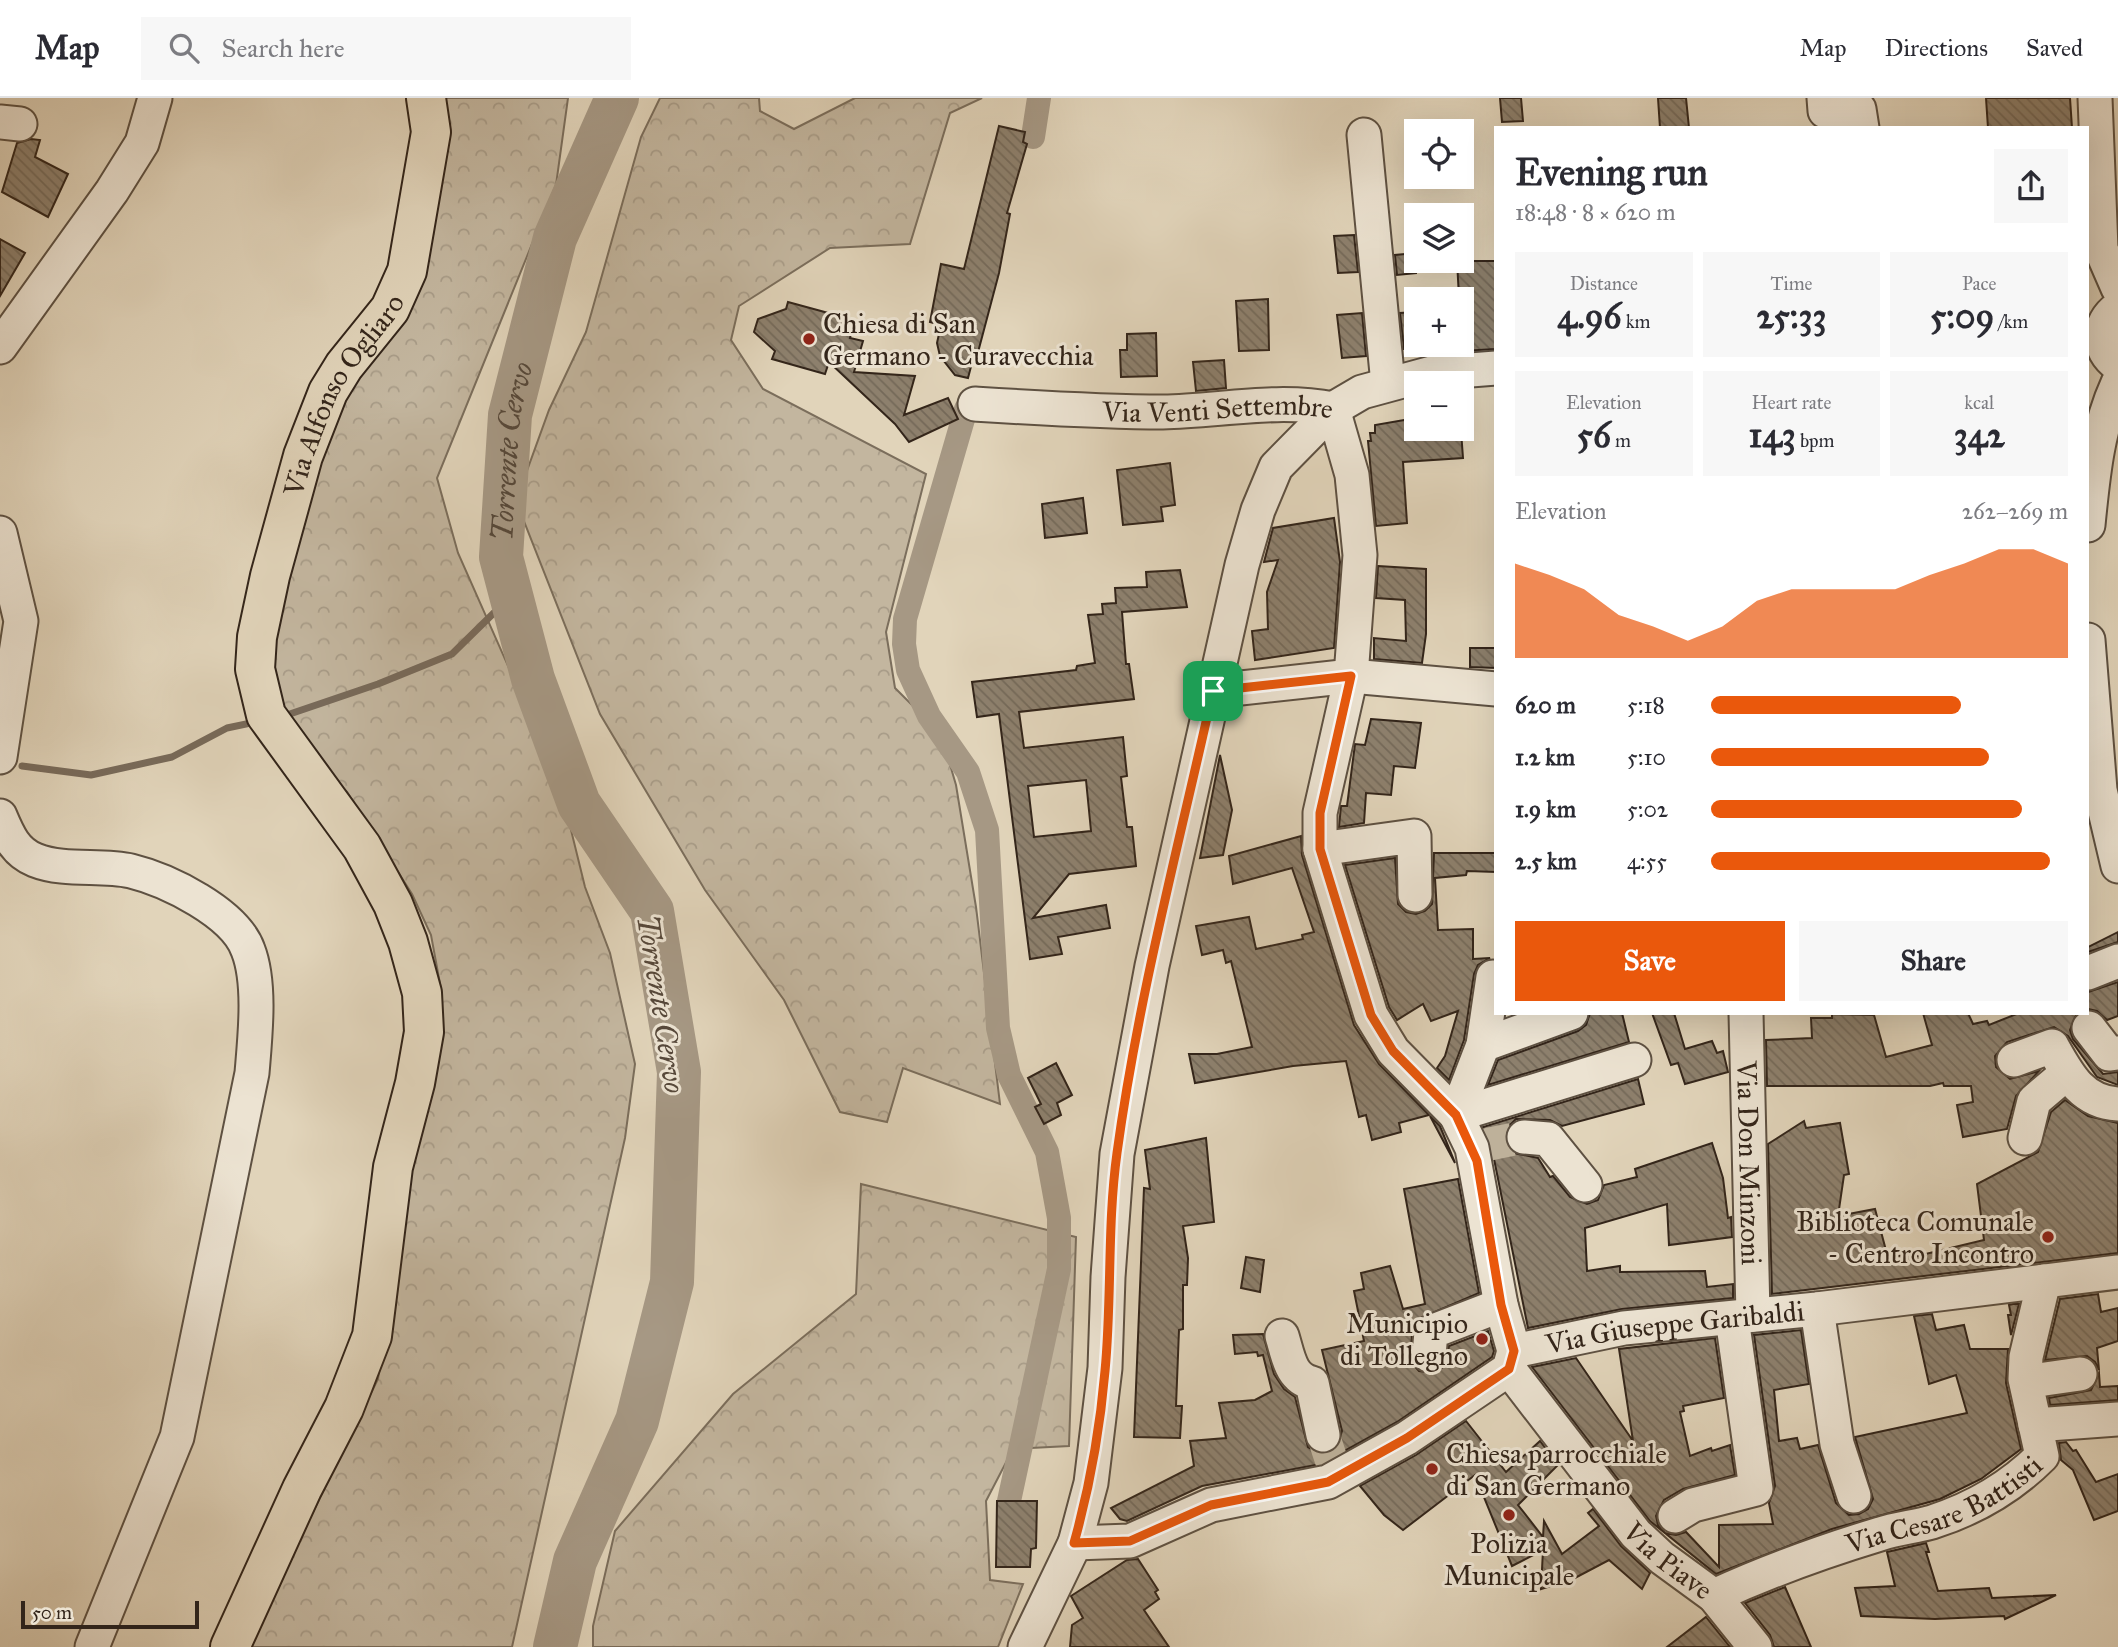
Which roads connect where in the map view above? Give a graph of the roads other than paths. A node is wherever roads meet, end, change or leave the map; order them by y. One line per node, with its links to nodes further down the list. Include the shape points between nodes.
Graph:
1 (155, 98): 11 (street, via 142,143)
2 (426, 98): 63 (main road, Via Alfonso Ogliaro, via 431,132 407,271 390,309 328,392 303,456 257,637 255,668 266,715 362,847 393,904 422,993 424,1032 393,1167 372,1336 344,1408)
3 (1824, 98): 6 (street, via 1825,111 1859,108)
4 (2095, 98): 8 (street)
5 (2118, 115): 8 (street)
6 (1862, 126)
7 (1364, 135): 15 (street)
8 (2096, 141): 9 (street, via 2101,249)
9 (2118, 288)
10 (2102, 324): 12 (street, via 2106,355)
11 (0, 347)
12 (2118, 365)
13 (1494, 368): 15 (street, Via Venti Settembre, via 1432,373)
14 (2118, 383): 18 (street, via 2103,415)
15 (1388, 384): 17 (street, Via Venti Settembre)
16 (975, 404): 17 (street, Via Venti Settembre, via 1162,412 1301,402)
17 (1333, 409): 21 (street, via 1352,475 1360,555); 23 (street, via 1276,467 1242,565)
18 (2089, 515)
19 (0, 533): 24 (street, via 21,621)
20 (2089, 652): 27 (street, via 2100,790)
21 (1351, 676): 22 (street); 23 (street); 26 (street, via 1320,813)
22 (1494, 689)
23 (1213, 691): 60 (street, via 1152,966 1117,1154 1105,1368 1091,1483)
24 (0, 757)
25 (0, 816): 62 (street, via 12,844 35,860 131,871 183,891 234,925 249,950 257,1011 252,1073 177,1437)
26 (1320, 849): 28 (street, via 1414,836); 41 (street, via 1371,1015 1393,1051)
27 (2118, 866)
28 (1415, 895)
29 (2118, 961): 30 (street)
30 (2089, 973)
31 (1493, 977): 35 (street)
32 (1566, 1015): 35 (street)
33 (1746, 1015): 49 (street, Via Don Minzoni)
34 (2089, 1028): 36 (street, via 2109,1055)
35 (1483, 1045): 41 (street)
36 (2118, 1054)
37 (1634, 1060): 41 (street)
38 (2014, 1060): 39 (street, via 2052,1046)
39 (2067, 1073): 40 (street, via 2086,1096); 43 (street, via 2034,1101)
40 (2118, 1104)
41 (1456, 1115): 47 (street, via 1476,1147)
42 (1524, 1137): 44 (street, via 1548,1139)
43 (2025, 1138)
44 (1585, 1185)
45 (2118, 1272): 46 (street, Via Giuseppe Garibaldi)
46 (2044, 1281): 48 (street, Via Giuseppe Garibaldi); 54 (street, Via Cesare Battisti, via 2026,1357)
47 (1501, 1305): 51 (street, via 1431,1332); 52 (street)
48 (1817, 1309): 49 (street, Via Giuseppe Garibaldi); 58 (street, via 1838,1444)
49 (1742, 1316): 52 (street, Via Giuseppe Garibaldi, via 1624,1328); 59 (street, Via Don Minzoni, via 1756,1489 1693,1505)
50 (1282, 1336): 57 (street, via 1293,1372 1312,1383)
51 (1429, 1355)
52 (1511, 1360): 60 (street, Via Giuseppe Garibaldi, via 1407,1438 1336,1473 1328,1482 1211,1505 1130,1541); 61 (street, Via Piave, via 1636,1534)
53 (2080, 1374): 54 (street)
54 (2034, 1379): 56 (street, Via Cesare Battisti)
55 (2118, 1419): 56 (street)
56 (2035, 1425): 61 (street, Via Cesare Battisti, via 2042,1457 1998,1492 1932,1522 1821,1553)
57 (1322, 1435)
58 (1854, 1496)
59 (1675, 1516)
60 (1074, 1543): 64 (street)
61 (1714, 1596): 65 (street, Via Piave)
62 (92, 1647)
63 (230, 1647)
64 (1025, 1647)
65 (1755, 1647)

